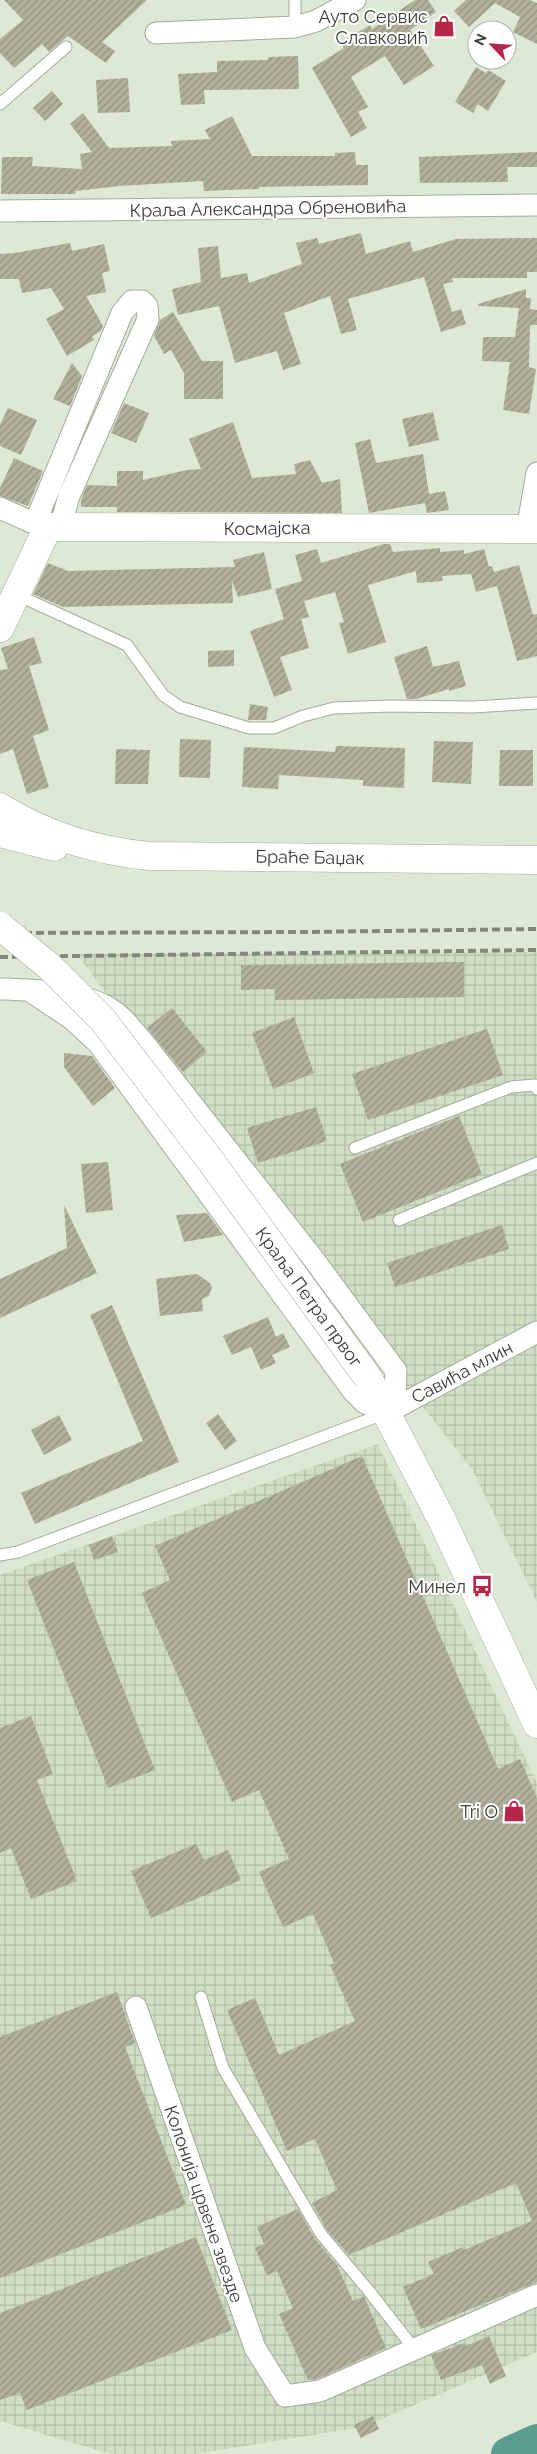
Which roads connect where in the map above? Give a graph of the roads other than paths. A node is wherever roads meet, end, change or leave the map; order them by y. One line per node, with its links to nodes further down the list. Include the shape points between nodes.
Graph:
1 (295, 0): 3 (lane)
2 (355, 0): 3 (street, via 316,21)
3 (295, 27): 4 (street)
4 (156, 33)
5 (66, 47): 6 (lane)
6 (0, 104)
7 (537, 205): 8 (street, Краља Александра Обреновића)
8 (0, 212)
9 (110, 373): 12 (street, via 69,496)
10 (537, 473): 13 (street)
11 (0, 508): 12 (street, Космајска)
12 (48, 526): 13 (main road, Космајска); 14 (main road)
13 (532, 530)
14 (15, 594): 15 (main road); 16 (lane, via 127,645 163,695 180,707 249,728 274,728 334,708)
15 (0, 628)
16 (537, 703)
17 (0, 807): 19 (main road, Браће Баџак)
18 (0, 833): 19 (main road, Браће Баџак, via 51,846)
19 (85, 845): 20 (main road, Браће Баџак, via 150,856)
20 (537, 860)
21 (0, 926): 29 (main road, Краља Петра првог, bridge, via 50,968 102,1019 210,1160 368,1378)
22 (0, 989): 23 (street)
23 (29, 991): 29 (street, via 66,1015 98,1043 353,1391 366,1403); 29 (street, via 70,995 108,1007 144,1043 312,1256 396,1371 395,1395)
24 (537, 1089): 25 (lane, via 535,1085 512,1087)
25 (355, 1148)
26 (537, 1163): 27 (lane)
27 (399, 1220)
28 (537, 1332): 29 (street, Савића млин)
29 (388, 1412): 30 (lane, via 18,1552); 31 (main road, Краља Петра првог)
30 (0, 1555)
31 (537, 1724)
32 (201, 1997): 35 (lane, via 223,2068 321,2234)
33 (136, 2007): 35 (street, Колонија црвене звезде, via 255,2348 285,2396 320,2391)
34 (537, 2295): 35 (street)
35 (415, 2350)

